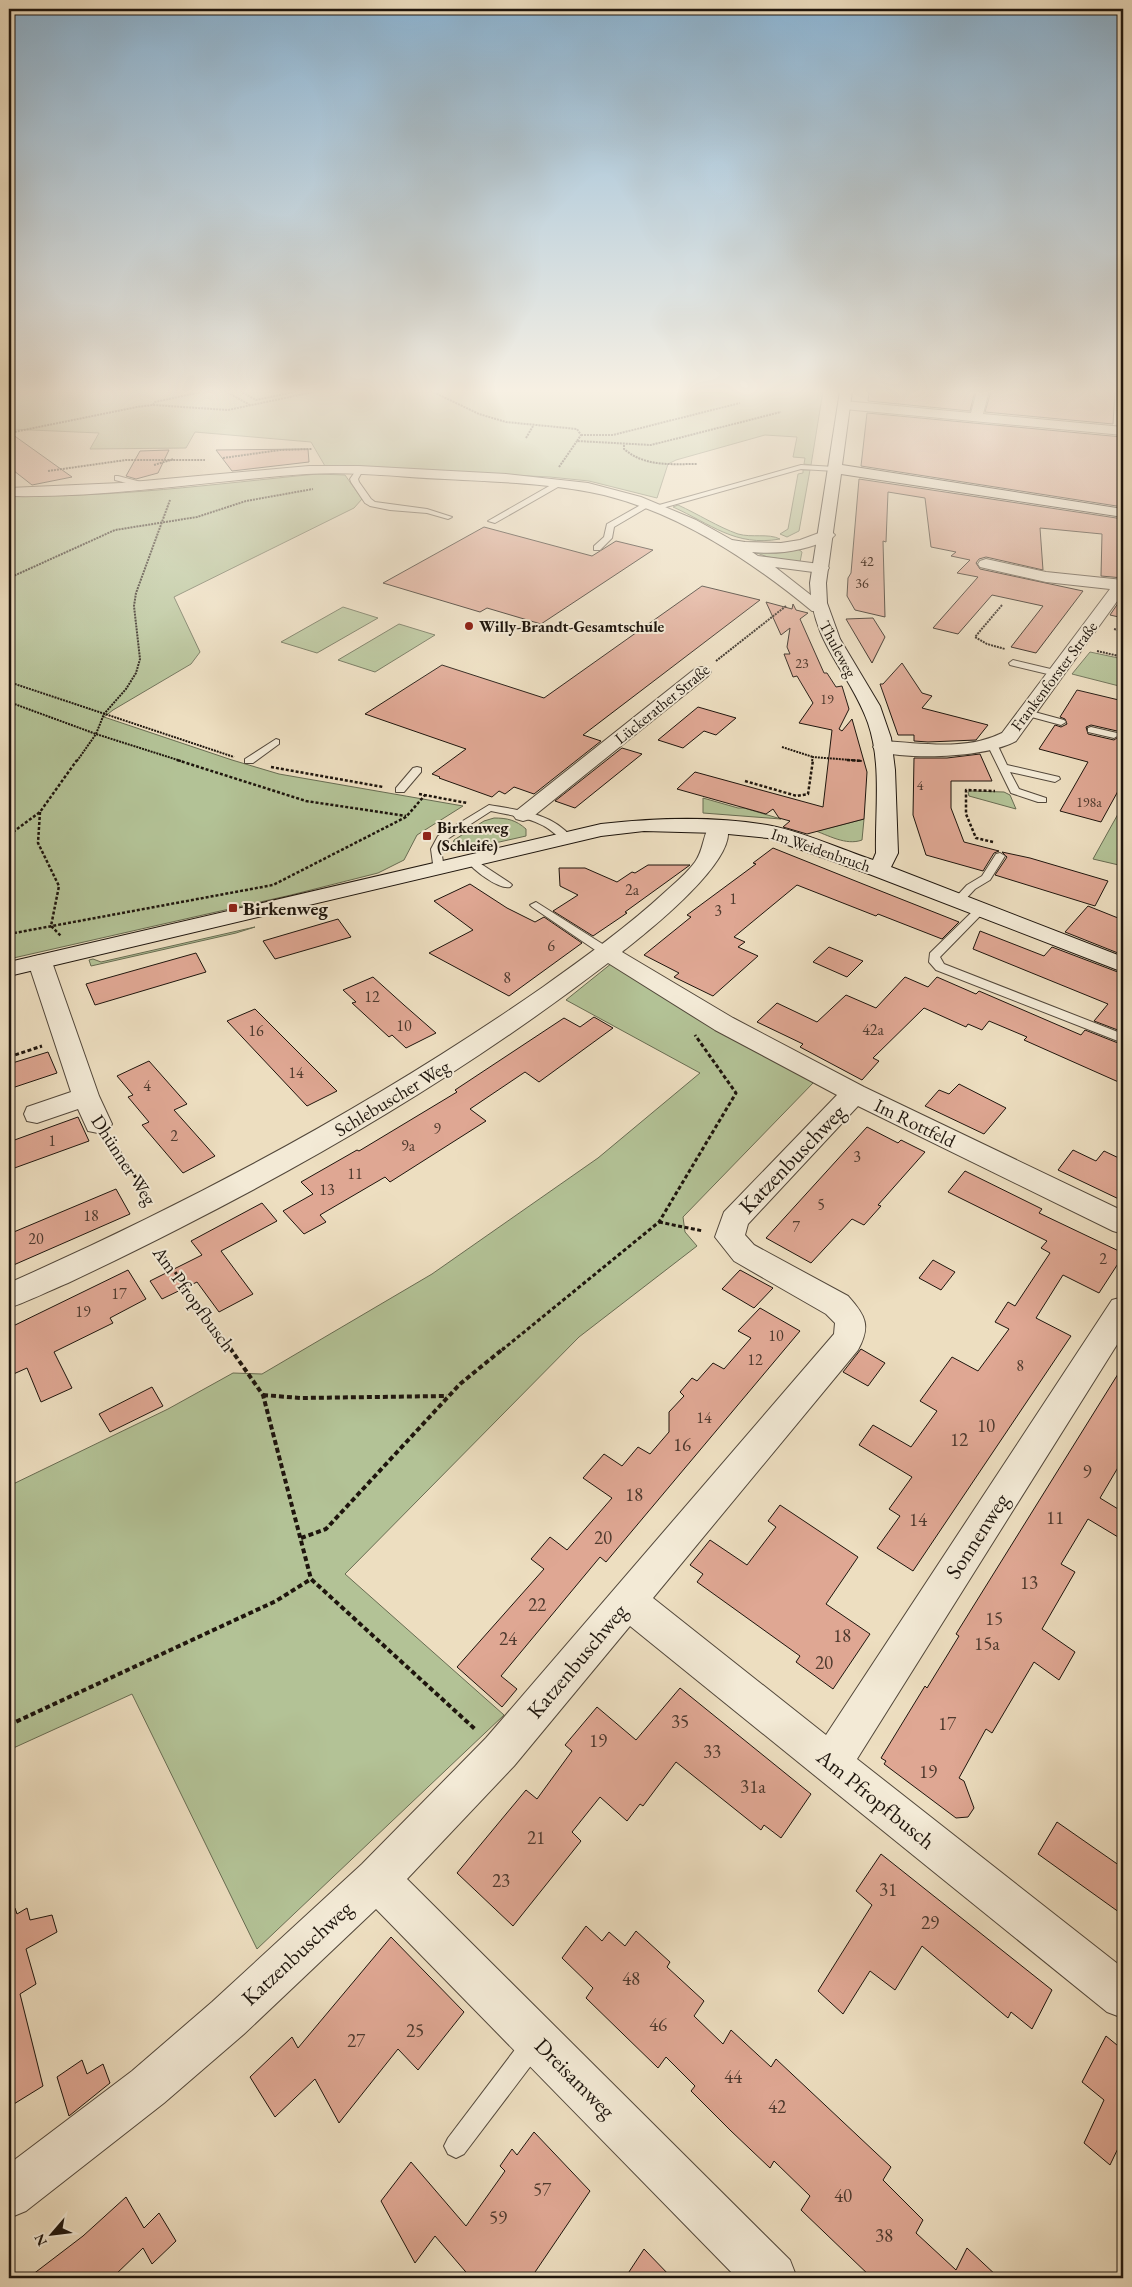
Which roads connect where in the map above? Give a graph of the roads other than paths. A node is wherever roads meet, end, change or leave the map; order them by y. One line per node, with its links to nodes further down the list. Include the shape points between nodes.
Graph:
1 (367, 498): 9 (lane, via 373,504)
2 (531, 498): 10 (lane)
3 (626, 498): 7 (street)
4 (684, 498): 7 (lane)
5 (832, 498): 11 (street, Thuleweg)
6 (1027, 498): 8 (street)
7 (653, 506): 12 (street); 13 (lane, via 610,526 608,538)
8 (1123, 512)
9 (448, 517)
10 (492, 521)
11 (827, 535): 12 (street, via 798,546 772,549); 16 (street, Thuleweg)
12 (719, 540): 14 (street)
13 (597, 548)
14 (742, 554): 16 (street, via 770,563); 18 (street)
15 (986, 564): 17 (street, Frankenforster Straße, via 1054,578)
16 (821, 568): 18 (street, Thuleweg)
17 (1123, 585): 21 (street, Frankenforster Straße)
18 (818, 607): 28 (street, Thuleweg, via 835,646 874,715)
19 (1013, 663): 21 (lane)
20 (702, 672): 35 (street, Lückerather Straße)
21 (1056, 673): 22 (street, Frankenforster Straße)
22 (1026, 713): 23 (lane); 27 (street, Frankenforster Straße, via 1009,737)
23 (1061, 722)
24 (1091, 730): 25 (lane)
25 (1114, 735)
26 (276, 742): 29 (lane)
27 (993, 746): 28 (street, Frankenforster Straße); 30 (lane)
28 (884, 755): 41 (street, Thuleweg, via 886,853 885,861)
29 (249, 761)
30 (1004, 767): 32 (lane); 34 (lane, via 1015,792)
31 (417, 770): 33 (lane)
32 (1055, 779)
33 (400, 790)
34 (1042, 800)
35 (523, 815): 37 (lane, via 555,826); 40 (lane, via 489,808 442,838 436,849)
36 (718, 827): 37 (street, Im Weidenbruch, via 628,826); 41 (street, Im Weidenbruch, via 778,834); 46 (street, Schlebuscher Weg, via 712,853 704,865)
37 (567, 838): 39 (street)
38 (1000, 856): 43 (lane, via 986,878 971,887)
39 (472, 861): 40 (street); 42 (lane)
40 (438, 869): 47 (street)
41 (877, 869): 43 (street, Im Weidenbruch)
42 (506, 885)
43 (958, 901): 45 (street, Im Weidenbruch)
44 (536, 905): 46 (lane)
45 (980, 910): 48 (street, Im Weidenbruch); 50 (lane, via 934,956 940,967)
46 (608, 953): 51 (street, Im Rottfeld, via 724,1024); 56 (street, Schlebuscher Weg, via 454,1060 336,1132 156,1228)
47 (40, 962): 49 (street); 52 (street, Dhünner Weg)
48 (1123, 966)
49 (9, 969)
50 (1123, 1040)
51 (855, 1094): 55 (street, Im Rottfeld); 58 (street, Katzenbuschweg, via 734,1220 730,1237 744,1253 837,1305 849,1317 852,1330 847,1341)
52 (86, 1096): 53 (street, Dhünner Weg); 54 (street, Dhünner Weg)
53 (37, 1114)
54 (98, 1124)
55 (1123, 1223)
56 (9, 1296)
57 (1123, 1309): 59 (street, Sonnenweg)
58 (628, 1601): 59 (street, Am Pfropfbusch); 60 (street, Katzenbuschweg, via 500,1752)
59 (831, 1763): 61 (street, Am Pfropfbusch)
60 (376, 1879): 62 (street, Dreisamweg); 64 (street, Katzenbuschweg, via 228,2018 148,2087)
61 (1123, 1996)
62 (537, 2040): 63 (lane); 65 (street, Dreisamweg)
63 (456, 2146)
64 (9, 2194)
65 (772, 2278)

